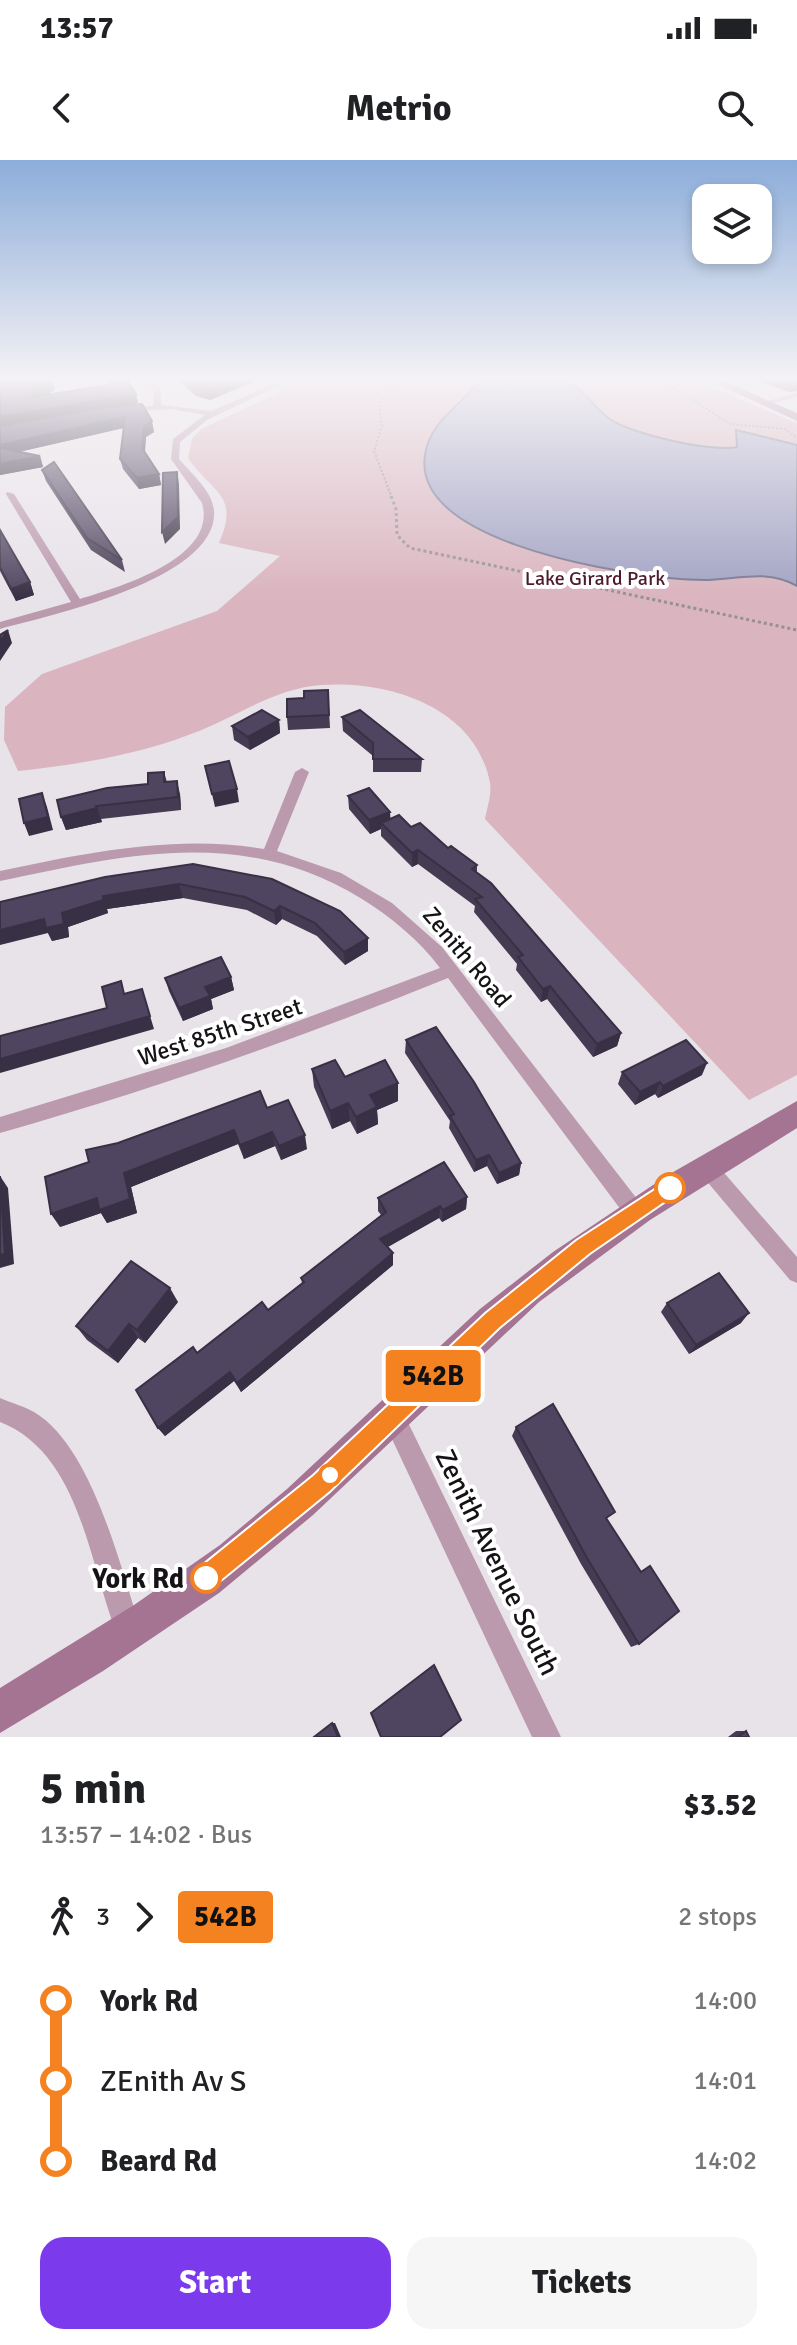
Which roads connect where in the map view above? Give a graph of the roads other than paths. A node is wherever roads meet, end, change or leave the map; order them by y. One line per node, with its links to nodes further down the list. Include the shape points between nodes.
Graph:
1 (173, 452): 3 (street, via 210,513 200,541 167,569)
2 (10, 494): 3 (street)
3 (78, 604): 4 (street)
4 (0, 626)
5 (302, 772): 6 (street)
6 (269, 854): 7 (street, Zenith Road, via 195,845 145,847); 8 (street, Zenith Road, via 329,872 370,892 406,919)
7 (0, 876)
8 (451, 970): 10 (street, West 85th Street, via 186,1070); 12 (street, Zenith Road)
9 (797, 1113): 11 (street)
10 (0, 1125)
11 (706, 1166): 12 (street); 13 (street)
12 (634, 1211): 15 (street, via 493,1320)
13 (797, 1273)
14 (0, 1410): 16 (street, via 36,1423 75,1475)
15 (392, 1414): 16 (street, via 321,1484 231,1559); 18 (street, Zenith Avenue South)
16 (129, 1632): 17 (street)
17 (0, 1712)
18 (547, 1737)

